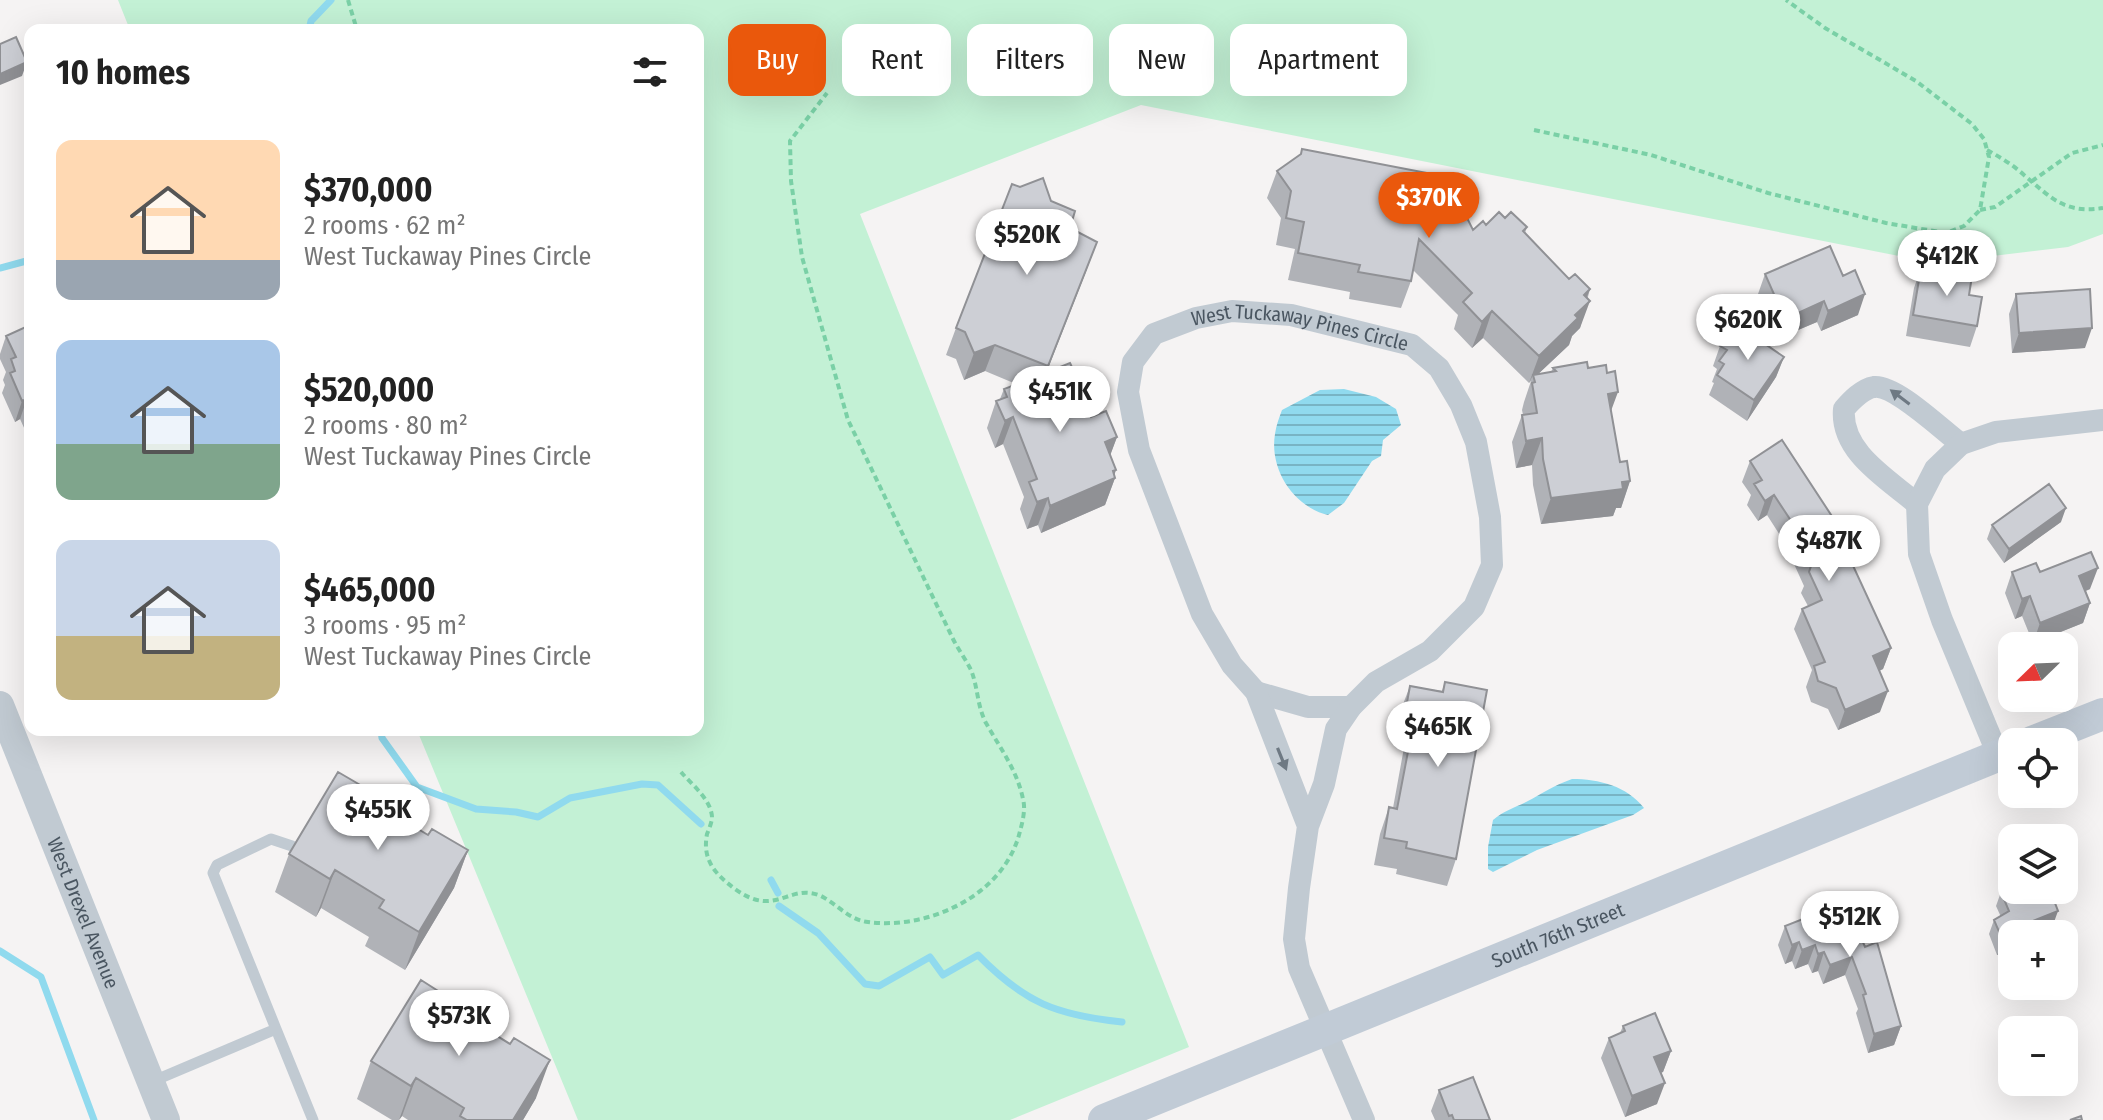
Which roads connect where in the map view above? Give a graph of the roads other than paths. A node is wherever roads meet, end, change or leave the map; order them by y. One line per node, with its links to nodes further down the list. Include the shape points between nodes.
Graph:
1 (2103, 420): 2 (street, via 1996,432)
2 (1961, 444): 3 (street, via 1935,469); 3 (street, one-way to 3, via 1889,389 1872,387 1844,409 1843,421 1857,452)
3 (1917, 504): 9 (street, via 1919,554 1942,620)
4 (1256, 692): 6 (street, via 1308,707); 6 (street, West Tuckaway Pines Circle, via 1232,665 1202,614 1139,450 1128,392 1133,362 1154,334 1232,311 1291,315 1412,345 1439,368 1476,442 1490,517 1492,565 1474,607 1430,651 1376,682); 11 (street, West Tuckaway Pines Circle, one-way to 11)
5 (0, 705): 15 (street, West Drexel Avenue)
6 (1351, 707): 11 (street, West Tuckaway Pines Circle, via 1336,729)
7 (2103, 714): 8 (main road)
8 (2068, 728)
9 (1998, 737)
10 (1998, 755): 14 (main road, South 76th Street)
11 (1308, 826): 14 (street, West Tuckaway Pines Circle, via 1294,950)
12 (292, 846): 13 (lane, via 271,839 217,865 213,873)
13 (276, 1029): 15 (lane); 17 (lane)
14 (1326, 1029): 18 (main road, South 76th Street); 19 (street, West Tuckaway Pines Circle)
15 (151, 1082): 16 (street, West Drexel Avenue)
16 (166, 1120)
17 (313, 1120)
18 (1104, 1120)
19 (1364, 1120)

